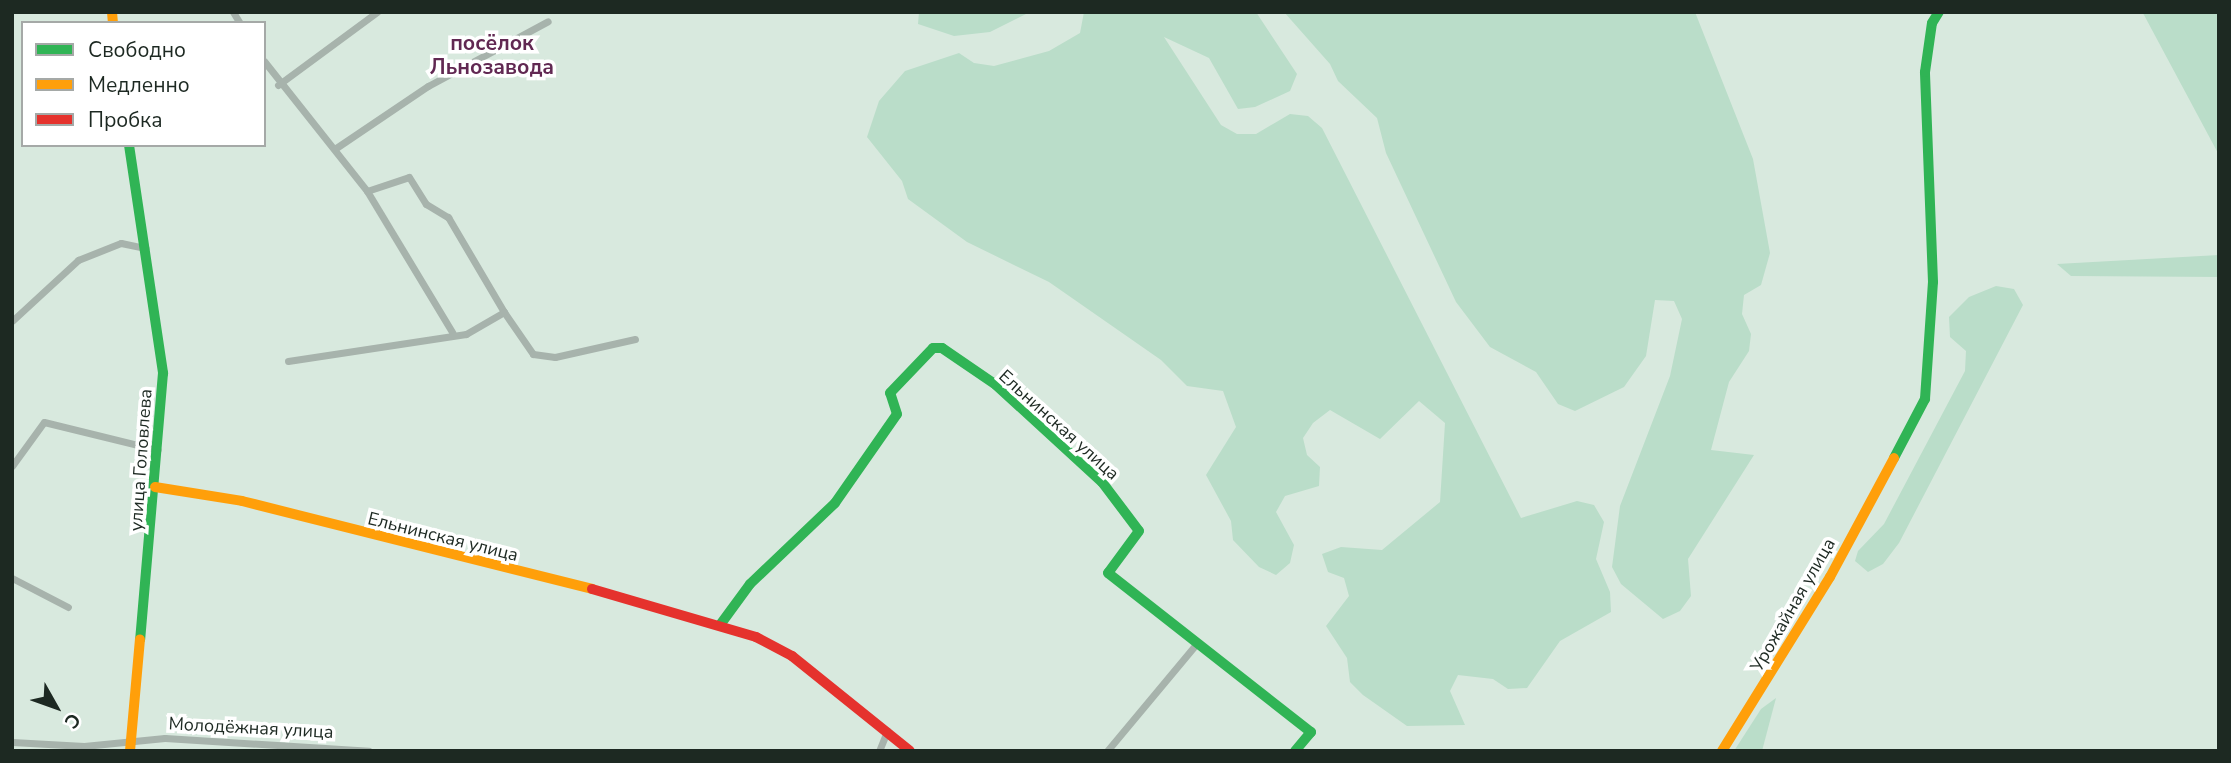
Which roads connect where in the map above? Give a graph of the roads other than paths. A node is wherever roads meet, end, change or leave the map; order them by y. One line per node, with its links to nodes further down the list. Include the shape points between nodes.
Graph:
1 (377, 12): 7 (street)
2 (1927, 12): 5 (street)
3 (1939, 12): 5 (street)
4 (548, 21): 9 (street, via 428,86)
5 (1932, 23): 33 (street, Урожайная улица, via 1925,72 1933,282 1925,399 1830,577)
6 (266, 64): 7 (street)
7 (278, 85): 9 (street)
8 (130, 147): 11 (street, улица Головлева)
9 (336, 148): 10 (street)
10 (367, 191): 12 (street, via 409,177 426,204 449,217); 14 (street)
11 (145, 248): 13 (street, via 121,243 78,260); 17 (street, улица Головлева, via 163,373)
12 (506, 316): 14 (street, via 466,334); 15 (street, via 533,354 555,357)
13 (12, 321)
14 (452, 332): 16 (street)
15 (635, 339)
16 (288, 361)
17 (158, 450): 18 (street, via 44,422); 19 (street, улица Головлева)
18 (12, 466)
19 (155, 488): 22 (street, Ельнинская улица, via 242,501); 26 (street, улица Головлева)
20 (12, 578): 21 (street)
21 (68, 607)
22 (720, 625): 23 (street, Ельнинская улица, via 750,584 835,503 897,414 890,393 933,348 996,385 1102,482 1139,531 1108,573); 24 (street, Ельнинская улица, via 792,656)
23 (1197, 643): 31 (street); 32 (street, Ельнинская улица, via 1311,732)
24 (887, 731): 29 (street); 30 (street, Ельнинская улица)
25 (12, 742): 26 (street, Молодёжная улица)
26 (131, 745): 27 (street, Молодёжная улица)
27 (341, 750): 28 (street, Молодёжная улица)
28 (369, 751)
29 (879, 751)
30 (910, 751)
31 (1107, 751)
32 (1295, 751)
33 (1722, 751)

